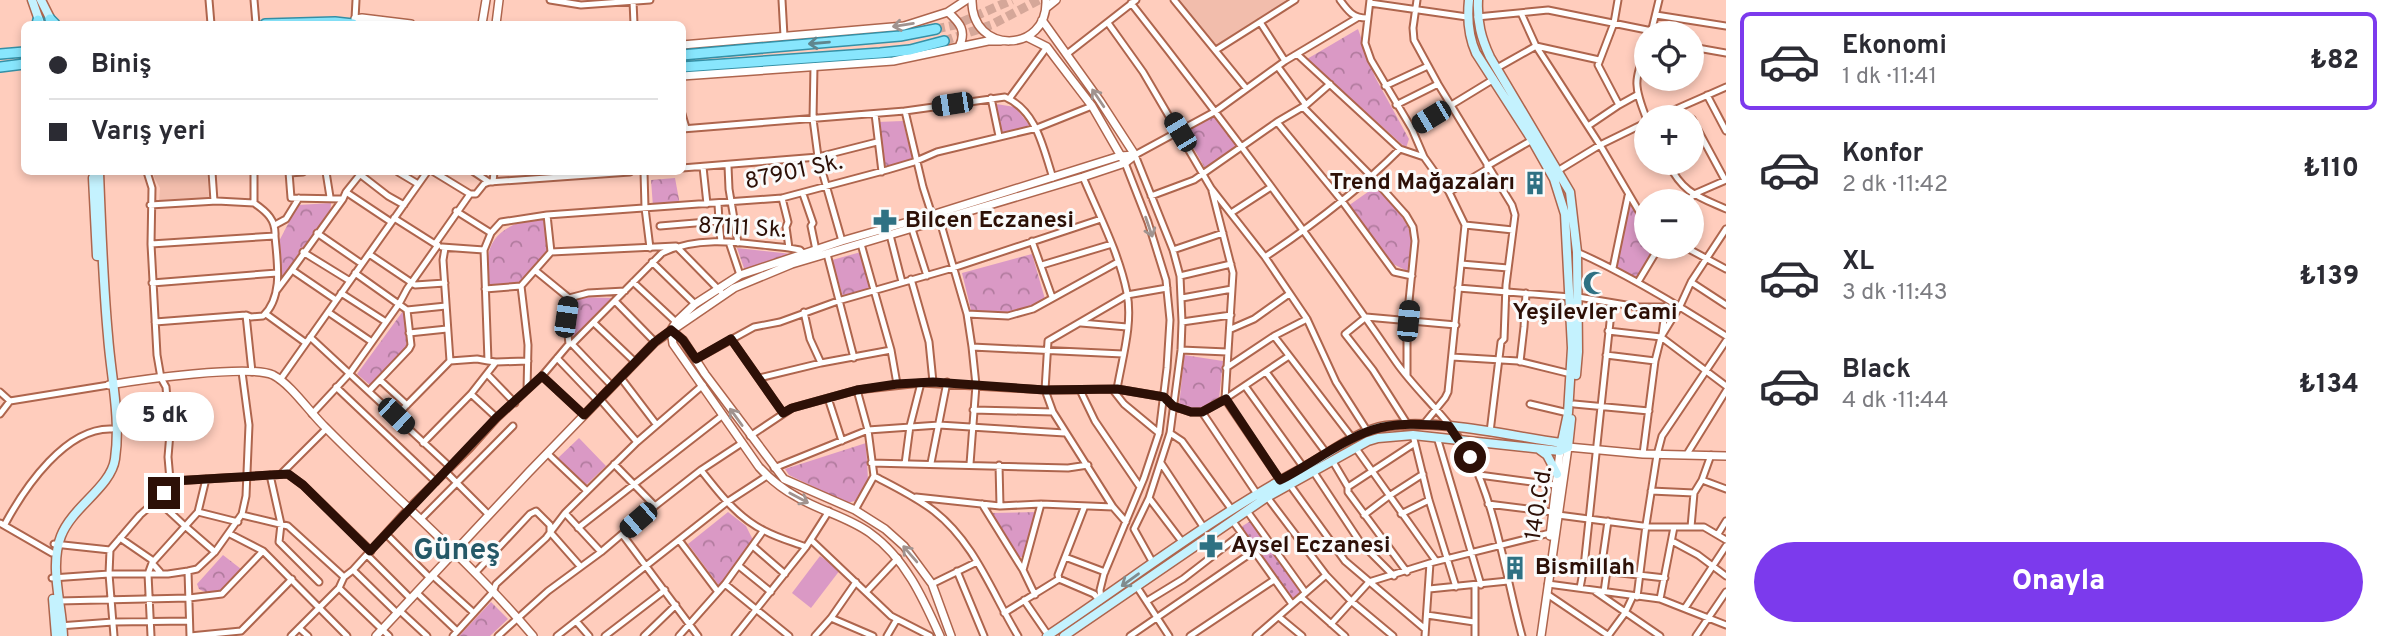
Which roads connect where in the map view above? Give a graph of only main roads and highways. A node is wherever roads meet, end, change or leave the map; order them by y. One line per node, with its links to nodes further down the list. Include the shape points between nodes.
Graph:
1 (32, 0): 5 (main road)
2 (41, 0): 6 (main road)
3 (1469, 0): 18 (main road, via 1473,46 1561,196)
4 (1478, 0): 18 (main road, via 1481,37 1570,192 1577,252)
5 (45, 21)
6 (46, 21)
7 (936, 29): 13 (main road, one-way to 13)
8 (944, 41): 16 (main road, via 880,53)
9 (21, 46): 12 (main road)
10 (21, 52): 12 (main road)
11 (0, 54): 12 (main road)
12 (12, 54)
13 (686, 55)
14 (21, 64): 15 (main road)
15 (0, 67)
16 (686, 67)
17 (96, 175): 19 (main road, via 101,321)
18 (1574, 297): 20 (main road); 23 (main road, via 1578,352 1574,404)
19 (111, 385): 27 (main road, via 110,463 58,528); 27 (main road, via 117,436 114,464 72,515)
20 (1566, 423): 21 (main road); 23 (main road)
21 (1544, 440): 22 (main road, via 1449,426 1408,425 1368,432); 23 (main road)
22 (1354, 443): 24 (main road, via 1437,437); 25 (main road)
23 (1563, 447): 24 (main road)
24 (1537, 448): 26 (main road, via 1547,454)
25 (1308, 470): 30 (main road, one-way to 30, via 1257,494); 31 (main road)
26 (1557, 474)
27 (55, 547): 28 (main road)
28 (58, 629): 29 (main road)
29 (63, 636)
30 (1047, 636)
31 (1064, 636)

